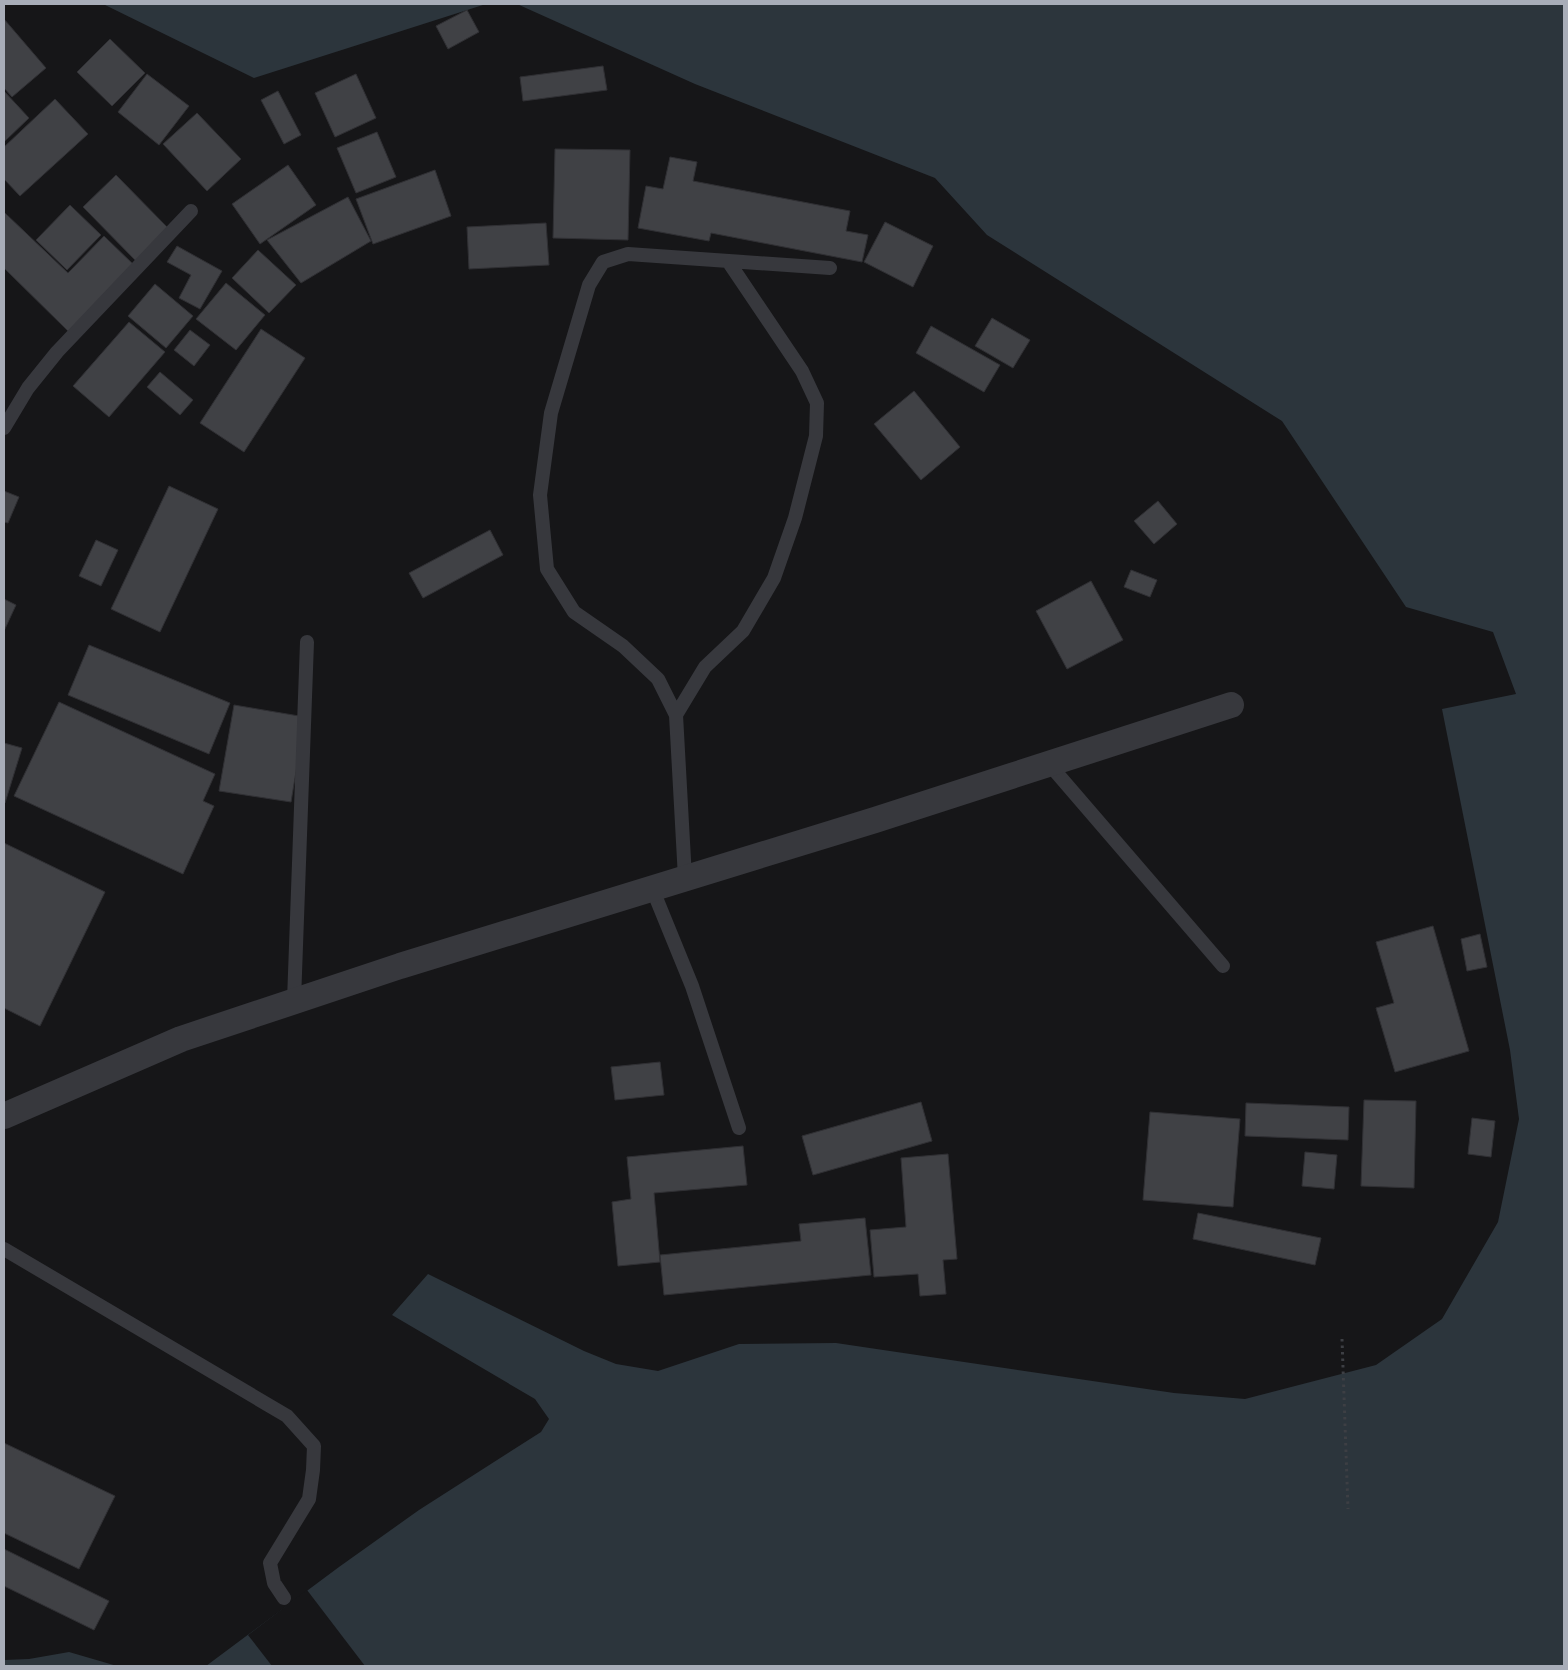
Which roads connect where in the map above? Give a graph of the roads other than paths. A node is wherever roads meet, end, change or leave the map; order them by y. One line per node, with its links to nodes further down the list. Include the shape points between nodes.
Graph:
1 (191, 211): 4 (lane, via 57,352 28,388)
2 (728, 261): 3 (lane); 7 (lane, via 802,371 817,403 816,436 796,518 774,578 743,631 704,668); 7 (lane, via 628,254 603,262 588,284 551,413 540,495 547,569 574,612 623,646 658,679)
3 (830, 268)
4 (4, 428)
5 (307, 642): 12 (lane)
6 (1231, 705): 8 (street)
7 (676, 715): 9 (lane)
8 (1049, 764): 9 (street); 11 (lane)
9 (685, 878): 10 (street)
10 (652, 888): 12 (street); 14 (lane, via 692,986)
11 (1223, 966)
12 (294, 1001): 13 (street, via 181,1039)
13 (4, 1116)
14 (739, 1128)
15 (4, 1249): 16 (lane, via 287,1416 314,1446 309,1499 270,1563 274,1583)
16 (284, 1598)

